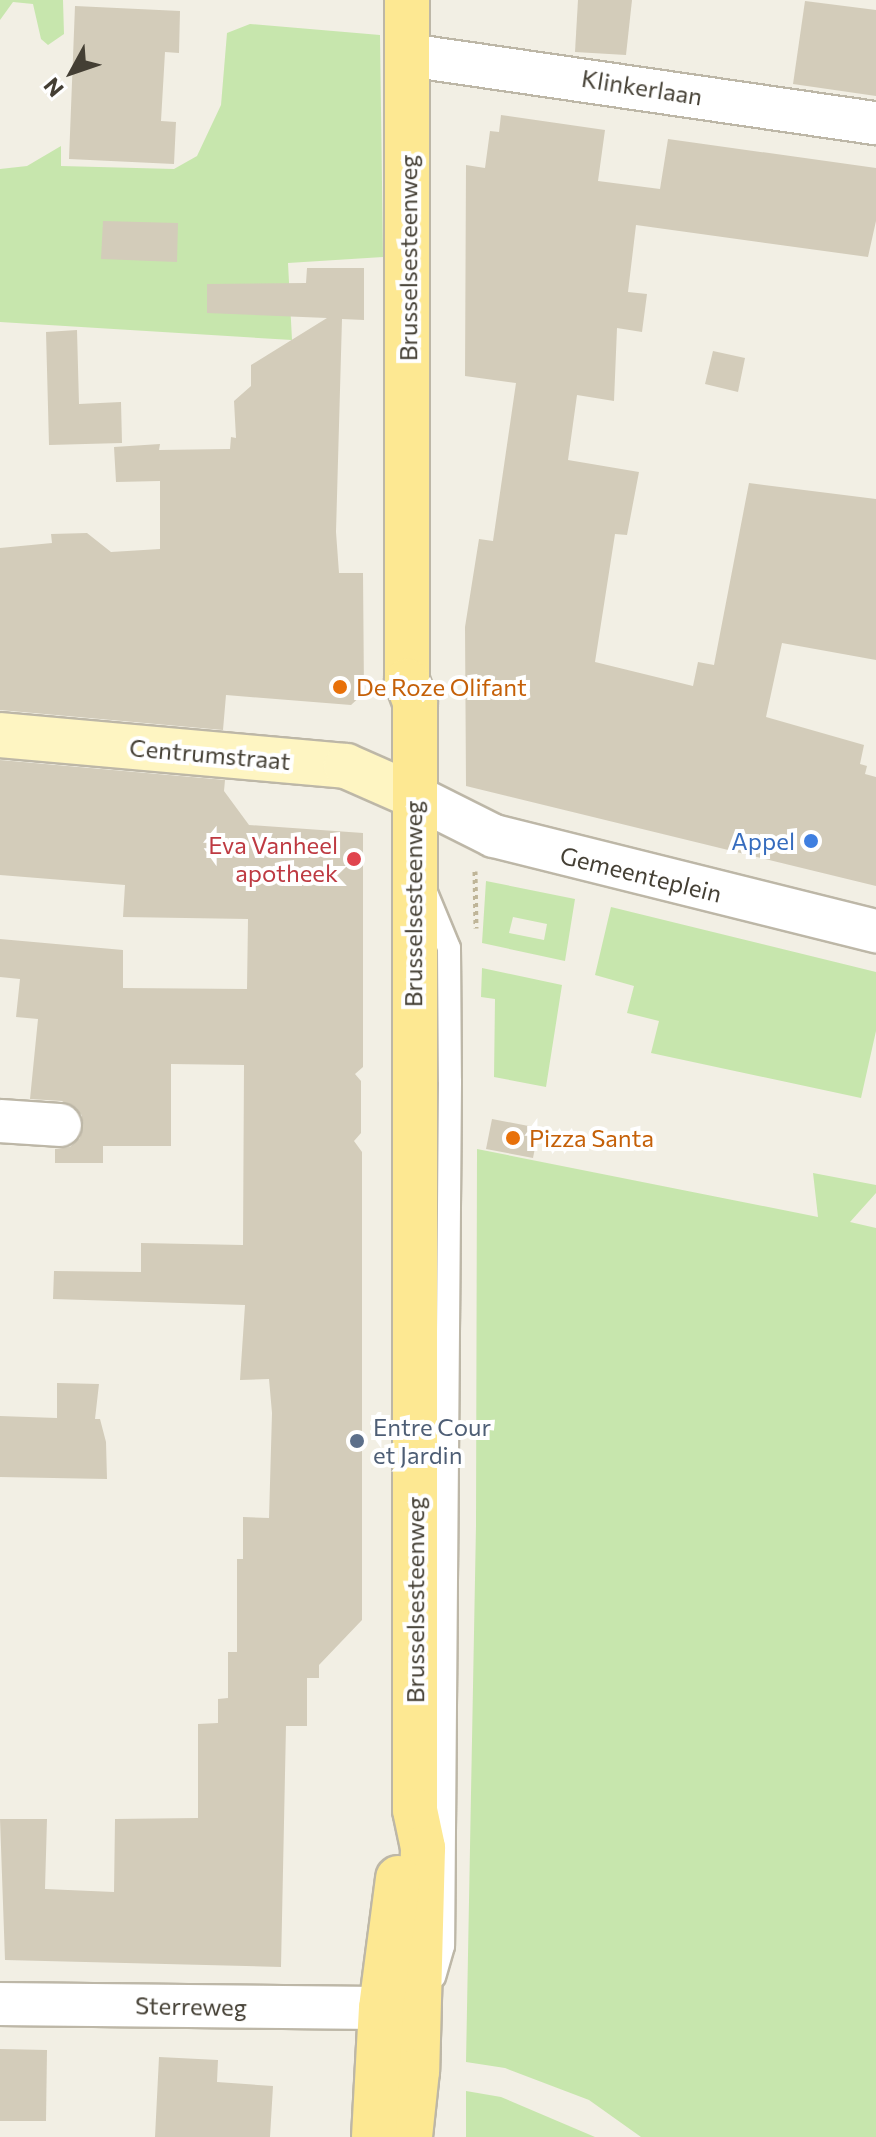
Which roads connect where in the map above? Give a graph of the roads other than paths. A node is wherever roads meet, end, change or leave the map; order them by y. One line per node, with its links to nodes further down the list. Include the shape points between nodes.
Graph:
1 (407, 0): 2 (main road, Brusselsesteenweg)
2 (408, 55): 3 (street, Klinkerlaan); 5 (main road, Brusselsesteenweg, via 407,681 415,702)
3 (876, 123)
4 (0, 735): 5 (main road, Centrumstraat, via 346,766)
5 (414, 796): 6 (main road, Brusselsesteenweg); 7 (street, Gemeenteplein, via 494,836)
6 (414, 860): 10 (main road, Brusselsesteenweg); 13 (lane, via 449,948 450,1082 443,1946)
7 (876, 931)
8 (0, 1121): 9 (street)
9 (60, 1125)
10 (415, 1810): 12 (main road, Brusselsesteenweg, via 402,1847); 13 (main road, Brusselsesteenweg, via 423,1848)
11 (0, 2004): 12 (street, Sterreweg)
12 (381, 2008): 14 (main road, Brusselsesteenweg)
13 (418, 2032): 15 (main road, Brusselsesteenweg)
14 (374, 2137)
15 (410, 2137)

